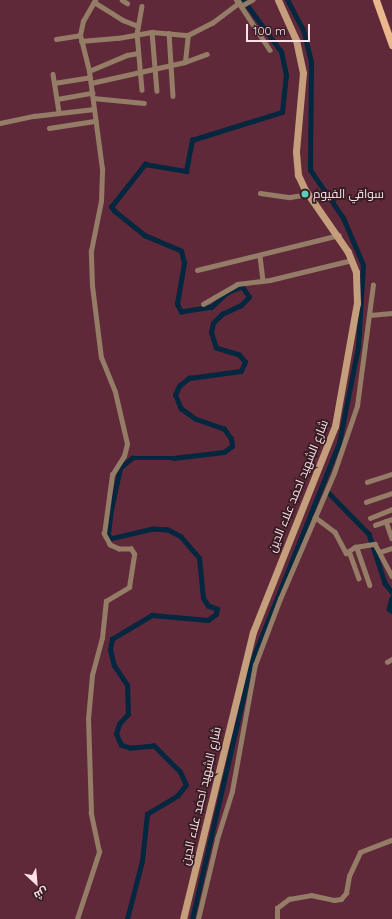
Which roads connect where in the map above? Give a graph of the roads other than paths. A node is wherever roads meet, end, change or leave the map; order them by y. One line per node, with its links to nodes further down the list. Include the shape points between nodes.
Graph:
1 (122, 0): 7 (street)
2 (278, 0): 44 (main road, شارع الشهيد احمد علاء الدين, via 294,33 302,62 302,95 296,159 298,175)
3 (376, 0): 19 (main road)
4 (380, 0): 13 (main road)
5 (95, 1): 10 (street, via 122,20); 15 (street, via 82,21)
6 (250, 1): 8 (street)
7 (127, 3)
8 (240, 3): 16 (street, via 212,23); 20 (street)
9 (142, 6): 10 (street)
10 (138, 26): 14 (street)
11 (152, 32): 12 (street); 14 (street); 25 (street)
12 (169, 32): 16 (street); 24 (street)
13 (392, 33)
14 (137, 34): 18 (street); 21 (street)
15 (80, 35): 17 (street); 18 (street)
16 (188, 35): 23 (street)
17 (56, 39)
18 (81, 41): 26 (street)
19 (392, 45)
20 (270, 50)
21 (138, 53): 26 (street); 27 (street)
22 (207, 54): 23 (street)
23 (185, 62): 24 (street)
24 (171, 65): 25 (street); 35 (street)
25 (155, 67): 27 (street); 33 (street)
26 (89, 71): 29 (street)
27 (140, 71): 31 (street); 32 (street)
28 (53, 74): 30 (street)
29 (90, 77): 30 (street); 31 (street)
30 (54, 83): 36 (street)
31 (91, 84): 34 (street)
32 (142, 90)
33 (157, 92)
34 (93, 95): 36 (street); 37 (street); 38 (street)
35 (173, 96)
36 (57, 99): 39 (street)
37 (144, 103)
38 (94, 108): 39 (street); 40 (street)
39 (58, 112): 41 (street)
40 (96, 121): 42 (street); 75 (street, via 101,186 91,251 92,292 103,365 115,392 127,444 124,456 112,475 104,534 110,545 119,549 131,549 134,554 128,587 106,601 102,638 92,675 88,719 91,813 99,852)
41 (0, 123)
42 (49, 128)
43 (260, 192): 44 (street, via 290,197)
44 (308, 194): 45 (main road, شارع الشهيد احمد علاء الدين)
45 (339, 235): 46 (street); 47 (main road, شارع الشهيد احمد علاء الدين)
46 (260, 256): 48 (street); 49 (street)
47 (352, 260): 49 (street); 76 (main road, شارع الشهيد احمد علاء الدين, via 356,272 357,303 339,411 320,466 253,632)
48 (197, 270)
49 (264, 281): 51 (street, via 231,286)
50 (373, 285): 53 (street)
51 (203, 304)
52 (392, 313): 53 (street)
53 (370, 315): 59 (street, via 357,406 334,473)
54 (392, 474): 55 (street)
55 (368, 482)
56 (392, 493): 57 (street)
57 (366, 502)
58 (392, 509): 60 (street)
59 (315, 517): 67 (street, via 335,532 345,552); 77 (street, via 255,665 233,786 216,839)
60 (370, 518)
61 (392, 519): 62 (street)
62 (386, 521): 63 (street); 64 (street)
63 (375, 525)
64 (392, 538)
65 (357, 548): 67 (street); 68 (street, via 372,544); 71 (street)
66 (392, 549): 68 (street)
67 (349, 551): 70 (street)
68 (380, 552): 69 (street)
69 (392, 576)
70 (359, 578)
71 (370, 585)
72 (392, 659): 73 (street)
73 (387, 662)
74 (392, 840): 78 (street, via 360,852 349,876 346,893 340,899 311,895 289,899 277,908)
75 (77, 919)
76 (183, 919)
77 (198, 919)
78 (277, 919)

